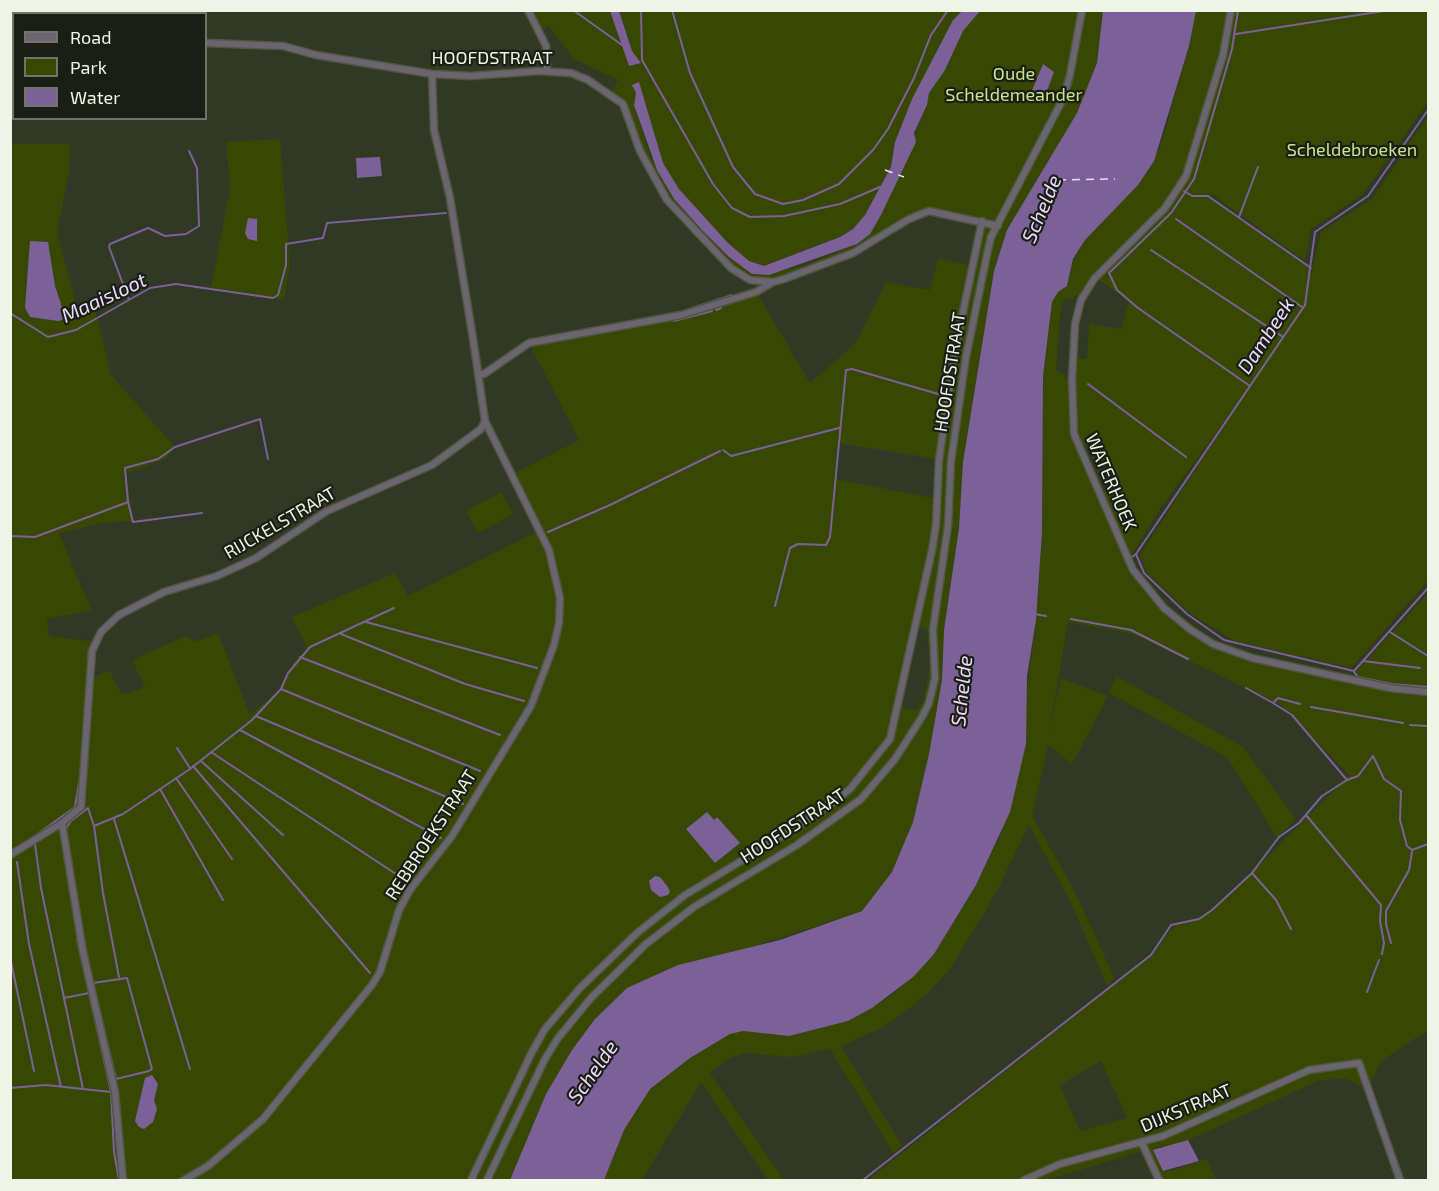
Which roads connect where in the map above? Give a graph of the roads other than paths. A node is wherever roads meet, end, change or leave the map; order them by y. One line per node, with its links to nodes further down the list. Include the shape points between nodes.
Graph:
1 (528, 10): 5 (street, via 546,46)
2 (1082, 10): 8 (street, via 1063,99)
3 (1231, 10): 14 (street, WATERHOEK, via 1223,55 1186,176 1165,208 1094,279 1081,300 1075,324 1072,379 1074,434 1133,570 1164,608 1191,630 1213,644 1252,658 1390,688)
4 (207, 43): 6 (street, HOOFDSTRAAT, via 283,46)
5 (547, 71): 6 (street, HOOFDSTRAAT, via 471,76); 9 (street, HOOFDSTRAAT, via 571,73 588,80 623,104 640,151 667,200 730,268)
6 (432, 74): 12 (street, via 434,130 450,198)
7 (982, 221): 8 (street, HOOFDSTRAAT); 10 (street, HOOFDSTRAAT, via 923,213 853,253); 20 (street, HOOFDSTRAAT, via 954,355 939,460 932,550 890,740 839,798 686,895 637,933 580,988 545,1029)
8 (998, 226): 21 (street, HOOFDSTRAAT, via 988,250 966,357 933,629 936,668 922,717 895,759 854,805 797,845 694,907 646,944 591,998 545,1059)
9 (750, 280): 10 (street, HOOFDSTRAAT); 11 (street)
10 (773, 282): 11 (street, HOOFDSTRAAT)
11 (750, 294): 12 (street, HOOFDSTRAAT, via 681,315 529,343)
12 (478, 374): 13 (street)
13 (484, 421): 15 (street, RIJCKELSTRAAT, via 469,440 432,465 327,510 256,558 217,576 164,592 119,615 101,632 92,651 81,807); 19 (street, REBBROEKSTRAAT, via 540,530 560,598 559,623 534,698 452,836 410,890 372,985 263,1119 215,1160)
14 (1428, 692)
15 (62, 823): 16 (street, RIJCKELSTRAAT); 18 (street, via 83,952 115,1092)
16 (10, 855)
17 (1142, 1143): 22 (street, DIJKSTRAAT, via 1084,1156); 23 (street); 24 (street, DIJKSTRAAT, via 1309,1070 1359,1063)
18 (123, 1180)
19 (184, 1180)
20 (471, 1180)
21 (487, 1180)
22 (1024, 1180)
23 (1159, 1180)
24 (1400, 1180)

